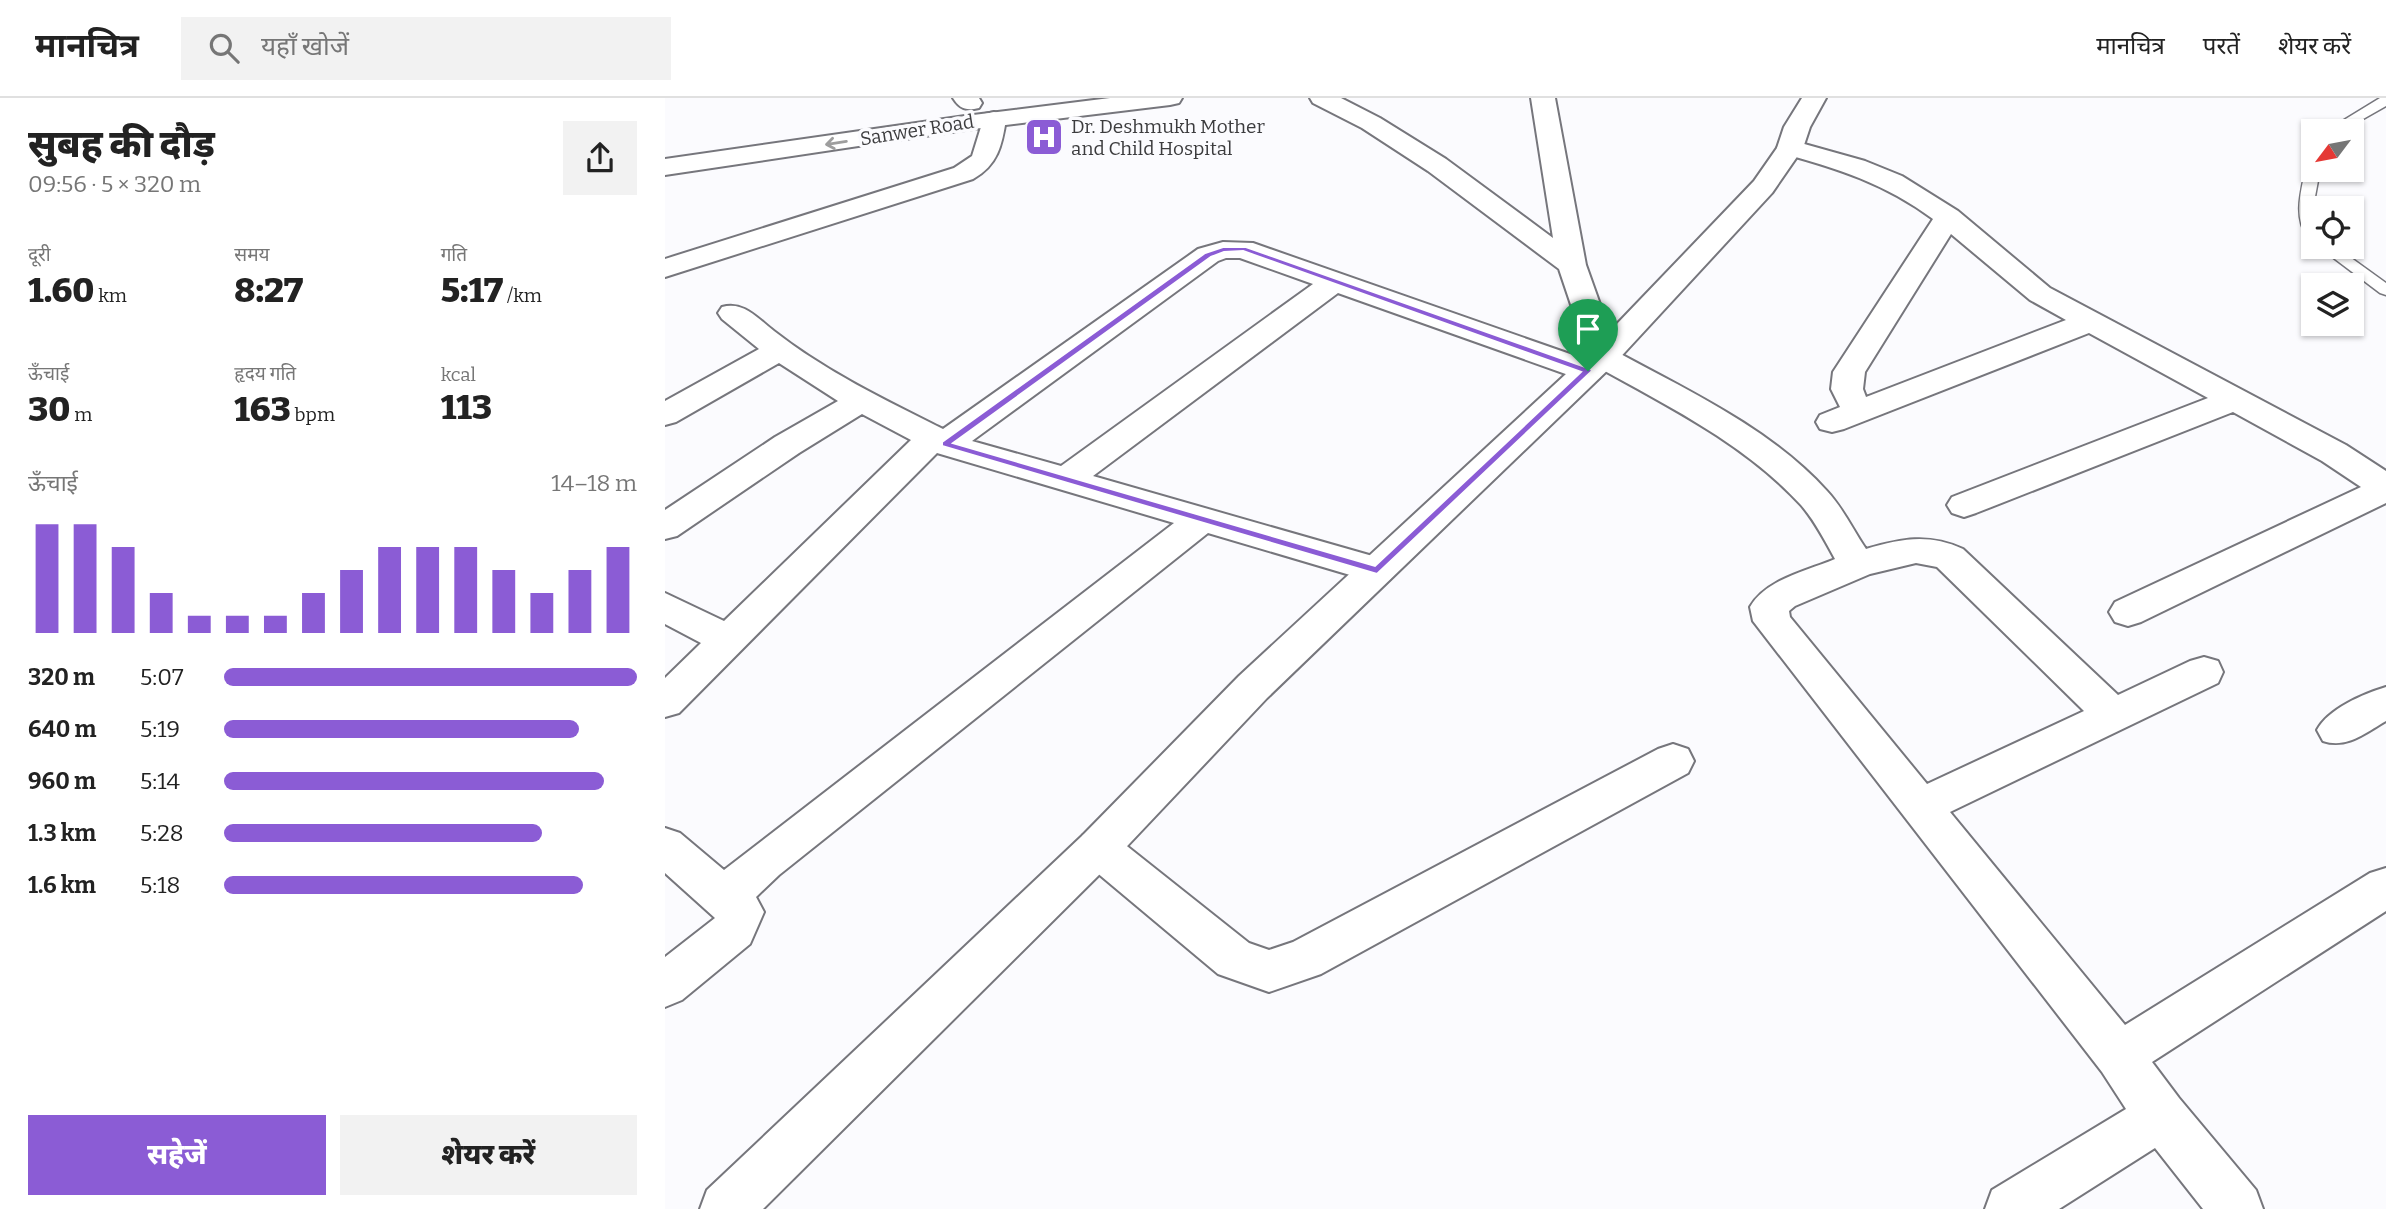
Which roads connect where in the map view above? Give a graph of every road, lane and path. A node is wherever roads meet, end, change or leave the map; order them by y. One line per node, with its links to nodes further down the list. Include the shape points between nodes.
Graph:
1 (1170, 98): 7 (street, Sanwer Road)
2 (1322, 98): 17 (street, via 1437,165)
3 (1543, 98): 17 (street)
4 (1814, 98): 10 (street)
5 (967, 100): 8 (street, Sanwer Road); 11 (street, Sanwer Road)
6 (2386, 100): 9 (lane)
7 (1124, 101): 8 (street, Sanwer Road)
8 (1002, 108): 12 (street, Sanwer Road, one-way to 12); 15 (street, via 987,154 976,168)
9 (2354, 119)
10 (1793, 139): 13 (street, via 1893,182); 22 (street, via 1763,187)
11 (665, 144)
12 (665, 167)
13 (1948, 217): 20 (street, via 2040,294); 20 (street, via 1849,372 1844,387 1850,401 1846,416)
14 (2343, 259): 18 (lane)
15 (665, 268)
16 (1334, 282): 22 (street); 26 (street, via 1244,249 1208,255); 27 (street)
17 (1579, 287): 22 (street)
18 (2386, 290)
19 (733, 313): 21 (street)
20 (2089, 322): 23 (street)
21 (779, 351): 24 (street); 25 (street)
22 (1595, 364): 32 (street, via 1696,408 1766,456 1814,498); 33 (street)
23 (2235, 399): 28 (street, via 2334,453); 29 (street)
24 (861, 401): 26 (street); 31 (street)
25 (665, 415)
26 (939, 441): 27 (street); 36 (street)
27 (1066, 479): 30 (street)
28 (2386, 488): 35 (street)
29 (1964, 505)
30 (1203, 519): 33 (street); 47 (street)
31 (665, 527)
32 (1857, 565): 40 (street, via 1920,548 1937,550); 43 (street, via 1782,596 1769,607 1772,621)
33 (1377, 570): 45 (street, via 1253,688)
34 (665, 607): 36 (street)
35 (2128, 612)
36 (729, 641): 38 (street)
37 (2204, 672): 40 (street)
38 (665, 702)
39 (2386, 702): 41 (street)
40 (2113, 715): 43 (street)
41 (2337, 730)
42 (1673, 761): 45 (street, via 1305,959 1269,971 1234,960)
43 (1920, 807): 49 (street)
44 (665, 845): 47 (street)
45 (1098, 848): 51 (street)
46 (2386, 887): 49 (street)
47 (726, 896): 48 (street, via 741,912 734,930)
48 (665, 985)
49 (2119, 1056): 50 (street)
50 (2161, 1116): 52 (street); 53 (street)
51 (726, 1209)
52 (2011, 1209)
53 (2237, 1209)

